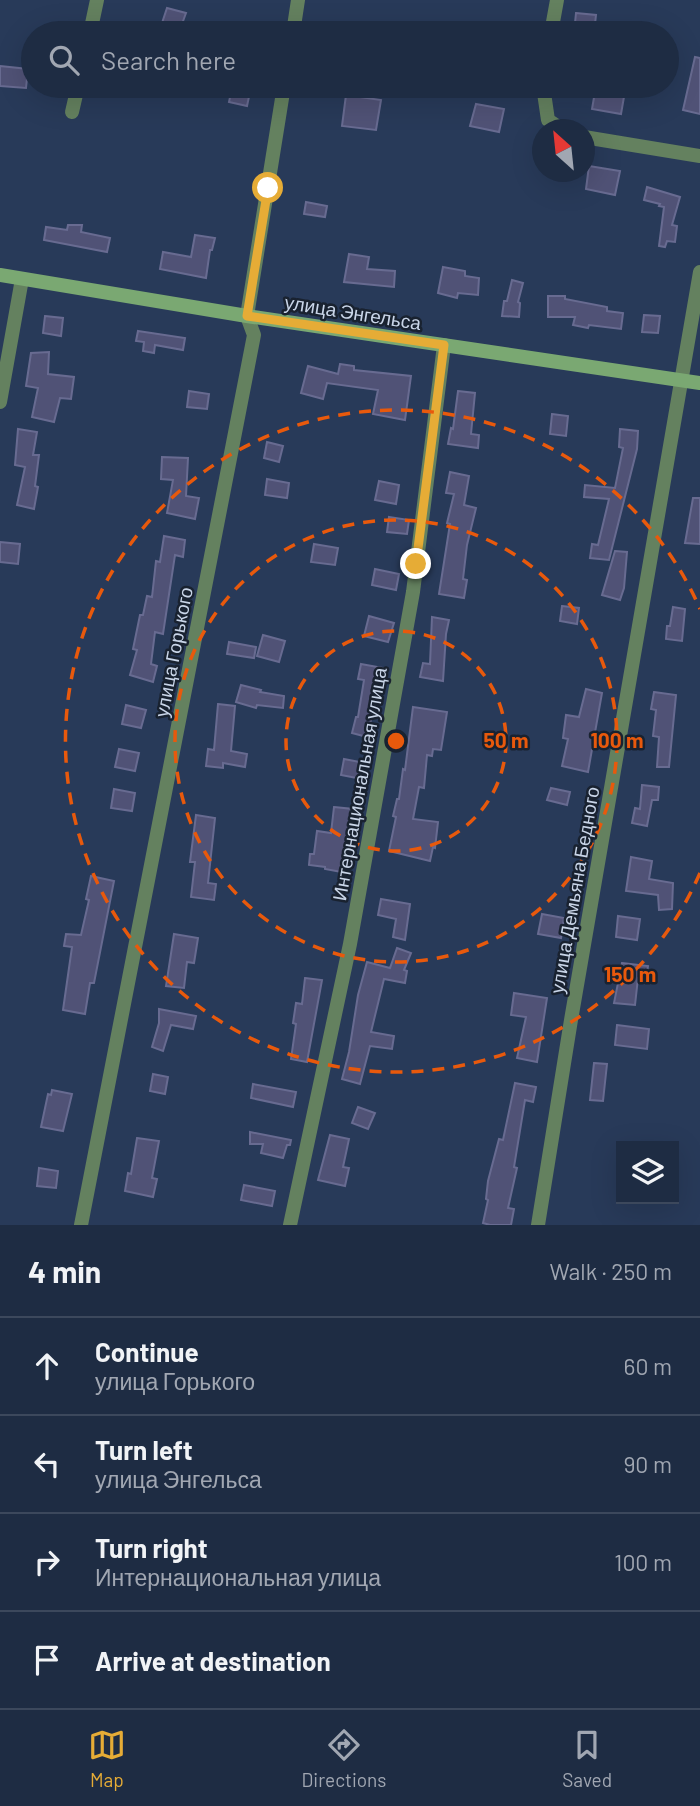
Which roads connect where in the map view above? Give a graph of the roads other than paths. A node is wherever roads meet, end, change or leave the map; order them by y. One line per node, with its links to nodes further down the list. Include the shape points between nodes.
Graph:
1 (97, 0): 4 (street)
2 (298, 0): 5 (street)
3 (557, 0): 6 (street)
4 (93, 21)
5 (295, 21)
6 (553, 21)
7 (75, 98): 10 (street)
8 (282, 98): 17 (street, улица Горького)
9 (545, 98): 11 (street)
10 (72, 112)
11 (548, 119)
12 (595, 139): 13 (street)
13 (700, 156)
14 (700, 272): 19 (street, улица Демьяна Бедного)
15 (0, 275): 16 (street, улица Энгельса)
16 (22, 279): 17 (street, улица Энгельса); 21 (street)
17 (247, 316): 18 (street, улица Энгельса); 22 (street, улица Горького, via 254,335)
18 (444, 345): 19 (street, улица Энгельса); 23 (street, Интернациональная улица, via 413,592 349,944)
19 (682, 380): 20 (street, улица Энгельса); 24 (street, улица Демьяна Бедного)
20 (700, 383)
21 (0, 402)
22 (81, 1225)
23 (290, 1225)
24 (538, 1225)

